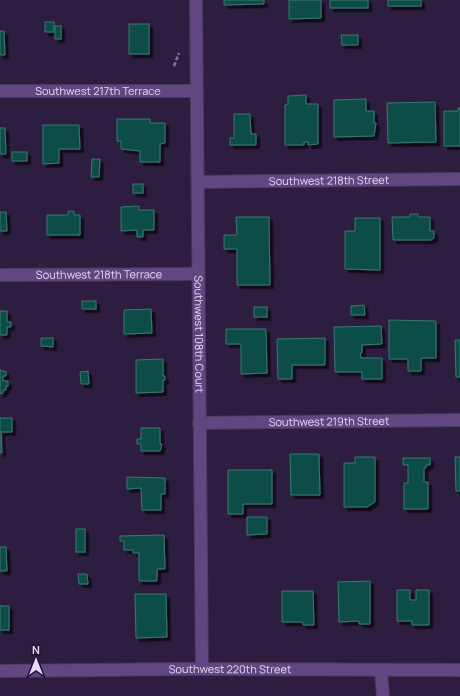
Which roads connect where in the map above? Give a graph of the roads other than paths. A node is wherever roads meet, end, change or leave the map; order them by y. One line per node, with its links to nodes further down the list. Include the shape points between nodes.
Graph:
1 (196, 0): 2 (street, Southwest 108th Court)
2 (196, 90): 3 (street, Southwest 217th Terrace); 5 (street, Southwest 108th Court)
3 (0, 91)
4 (460, 179): 5 (street, Southwest 218th Street)
5 (198, 182): 6 (street, Southwest 108th Court)
6 (198, 274): 7 (street, Southwest 218th Terrace); 9 (street, Southwest 108th Court)
7 (0, 275)
8 (460, 420): 9 (street, Southwest 219th Street)
9 (198, 423): 10 (street, Southwest 108th Court)
10 (202, 669): 12 (street, Southwest 220th Street); 13 (street, Southwest 220th Street)
11 (460, 670): 13 (street, Southwest 220th Street)
12 (0, 671)
13 (381, 671): 14 (street)
14 (383, 696)

